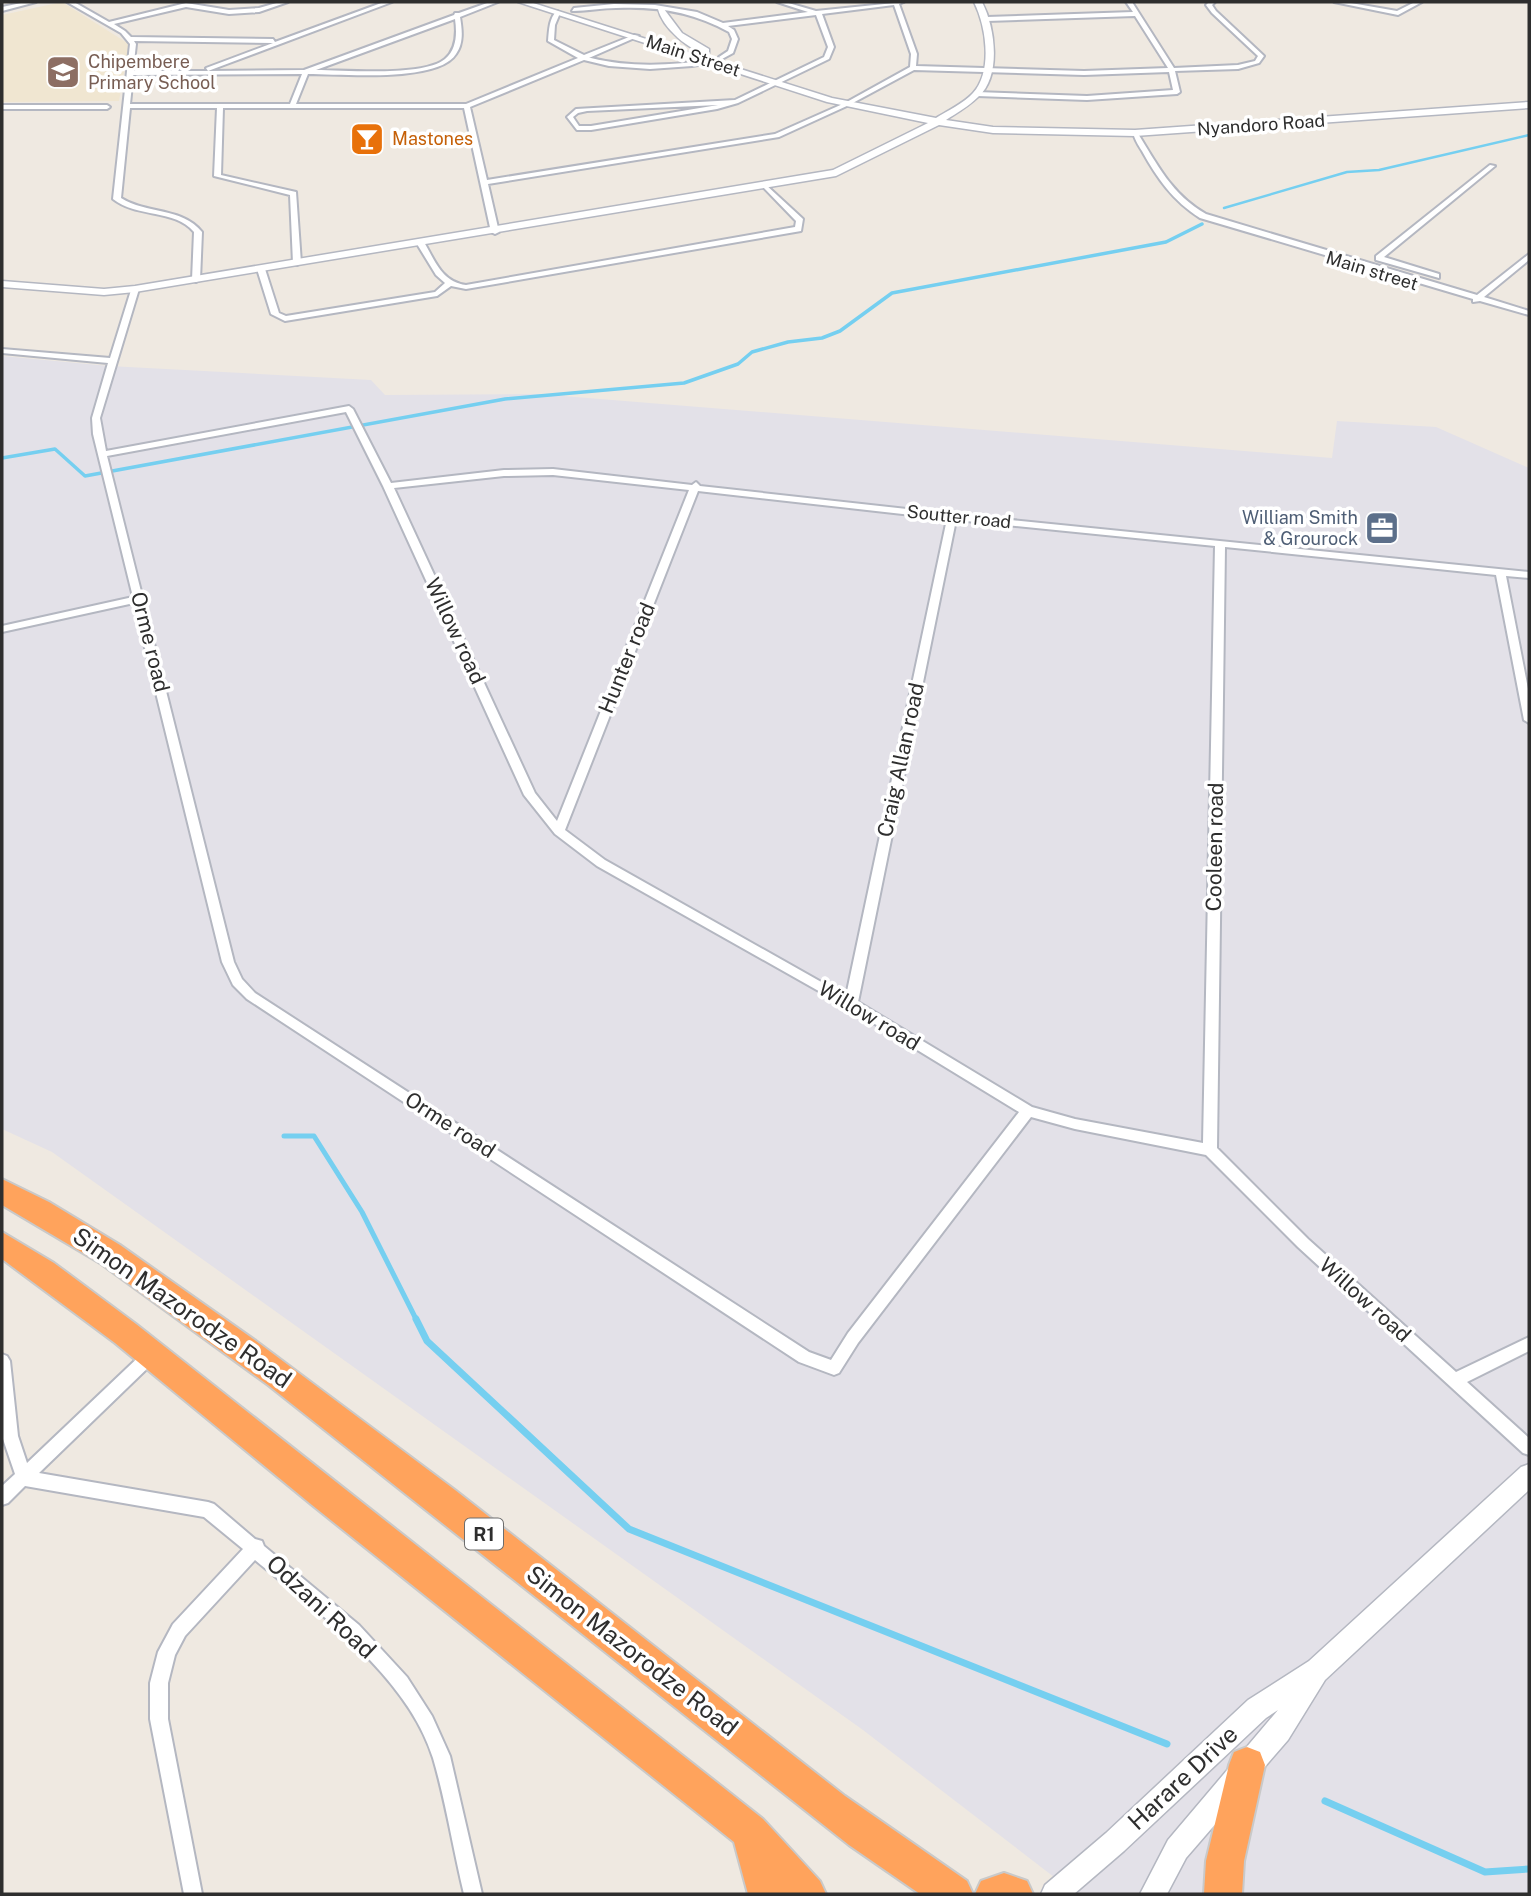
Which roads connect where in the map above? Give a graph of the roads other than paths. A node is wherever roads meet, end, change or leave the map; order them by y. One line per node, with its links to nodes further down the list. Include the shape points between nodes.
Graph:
1 (33, 2): 17 (street)
2 (70, 2): 24 (street)
3 (285, 2): 14 (street, via 229,12)
4 (389, 2): 30 (street)
5 (495, 2): 20 (street)
6 (522, 2): 19 (street, Main Street)
7 (546, 2): 18 (street, Main Street)
8 (780, 2): 21 (street)
9 (978, 2): 23 (street)
10 (1129, 2): 22 (street)
11 (1212, 2): 35 (street, via 1210,8 1261,59 1238,67)
12 (1337, 2): 13 (street, via 1398,13)
13 (1419, 2)
14 (186, 3): 24 (street)
15 (898, 3): 21 (street); 34 (street)
16 (661, 6): 18 (street, via 621,4); 25 (street); 26 (street); 31 (street, via 679,35)
17 (2, 9)
18 (574, 10): 27 (street, Main Street)
19 (557, 13): 28 (street, Main Street); 32 (street, via 551,41)
20 (457, 14): 38 (street); 38 (street, via 455,55 446,64 414,71)
21 (819, 14): 26 (street); 40 (street, via 831,53)
22 (1138, 14): 23 (street); 35 (street)
23 (987, 19): 36 (street)
24 (108, 24): 29 (street)
25 (657, 24)
26 (724, 26): 33 (street, via 735,39 732,51)
27 (645, 32): 28 (street); 31 (street, Main Street)
28 (636, 36): 32 (street); 33 (street, Main Street)
29 (131, 40): 30 (street); 39 (street)
30 (280, 41): 37 (street)
31 (706, 51): 33 (street, Main Street)
32 (587, 58): 33 (street, via 644,68); 48 (street)
33 (717, 59): 40 (street, Main Street); 41 (street, Main Street)
34 (914, 68): 36 (street); 44 (street)
35 (1171, 68): 36 (street, via 1084,73); 42 (street, via 1178,90 1168,95 1056,98)
36 (989, 71): 42 (street)
37 (202, 72): 38 (street); 39 (street)
38 (306, 72): 47 (street)
39 (132, 73): 46 (street)
40 (785, 78): 41 (street); 44 (street, Main Street)
41 (775, 83): 43 (street); 44 (street, Main Street)
42 (977, 94): 52 (street)
43 (736, 102): 43 (street, via 594,108 576,111 570,117 577,128 591,128)
44 (849, 103): 52 (street, Main Street); 56 (street, via 769,137)
45 (1529, 105): 54 (street, Nyandoro Road)
46 (128, 106): 51 (street); 63 (street, via 117,199 132,209 182,219 195,227)
47 (292, 106): 48 (street); 51 (street)
48 (467, 106): 56 (street)
49 (2, 107): 50 (street)
50 (107, 107)
51 (220, 107): 61 (street, via 217,176 293,194)
52 (937, 122): 53 (street, Main Street); 57 (street, via 848,169)
53 (993, 130): 54 (street, Nyandoro Road)
54 (1135, 133): 67 (street, Main street, via 1165,184 1190,209 1230,227)
55 (1492, 166): 67 (street, via 1379,258)
56 (485, 182): 58 (street)
57 (765, 186): 58 (street); 65 (street, via 800,221 799,229 476,286)
58 (495, 232): 59 (street)
59 (421, 244): 61 (street); 65 (street)
60 (1529, 256): 67 (street)
61 (297, 263): 62 (street)
62 (261, 269): 63 (street); 65 (street, via 275,314 285,319 437,294)
63 (196, 280): 66 (street)
64 (2, 284): 66 (street, via 95,291)
65 (449, 285)
66 (135, 289): 71 (street)
67 (1480, 298): 68 (street, Main street); 69 (street, Main street)
68 (1529, 313)
69 (1529, 320)
70 (2, 351): 71 (street)
71 (112, 361): 74 (street, via 96,418)
72 (354, 419): 73 (street); 74 (street, via 349,408)
73 (360, 433): 76 (street, Willow road)
74 (104, 459): 81 (street, Orme road)
75 (696, 485): 76 (street, Soutter road, via 530,471); 77 (street, Soutter road); 84 (street, Hunter road)
76 (388, 486): 84 (street, Willow road, via 530,794)
77 (952, 517): 78 (street, Soutter road); 85 (street, Craig Allan road)
78 (1220, 544): 79 (street, Soutter road); 87 (street, Cooleen road)
79 (1500, 571): 80 (street, Soutter road); 83 (street)
80 (1529, 575)
81 (139, 599): 82 (street); 86 (street, Orme road, via 228,962 237,982 275,1013 804,1357 834,1368)
82 (2, 629)
83 (1529, 720)
84 (559, 831): 85 (street, Willow road, via 601,863)
85 (851, 1004): 86 (street, Willow road)
86 (1028, 1111): 87 (street, Willow road)
87 (1210, 1150): 93 (street, Willow road, via 1303,1243)
88 (2, 1191): 106 (highway, Simon Mazorodze Road / R1, via 93,1242 178,1300 356,1432 824,1803)
89 (2, 1244): 91 (highway)
90 (1529, 1345): 93 (street)
91 (151, 1355): 96 (street); 101 (highway)
92 (2, 1361): 96 (street, via 10,1436)
93 (1454, 1381): 94 (street, Willow road)
94 (1529, 1448)
95 (1529, 1475): 99 (street, Harare Drive)
96 (24, 1478): 97 (street); 98 (street, Odzani Road, via 208,1510)
97 (2, 1497)
98 (256, 1547): 102 (street, via 179,1630 159,1682 159,1719); 103 (street, Odzani Road, via 353,1631 401,1683 441,1756)
99 (1318, 1670): 100 (street, Harare Drive, via 1279,1731); 109 (street, Harare Drive, via 1257,1709)
100 (1247, 1765): 110 (street, Harare Drive, via 1177,1849); 111 (highway)
101 (750, 1832): 104 (highway); 105 (highway)
102 (193, 1894)
103 (473, 1894)
104 (767, 1894)
105 (807, 1894)
106 (954, 1894)
107 (994, 1894): 108 (highway)
108 (1014, 1894)
109 (1054, 1894)
110 (1153, 1894)
111 (1223, 1894)

